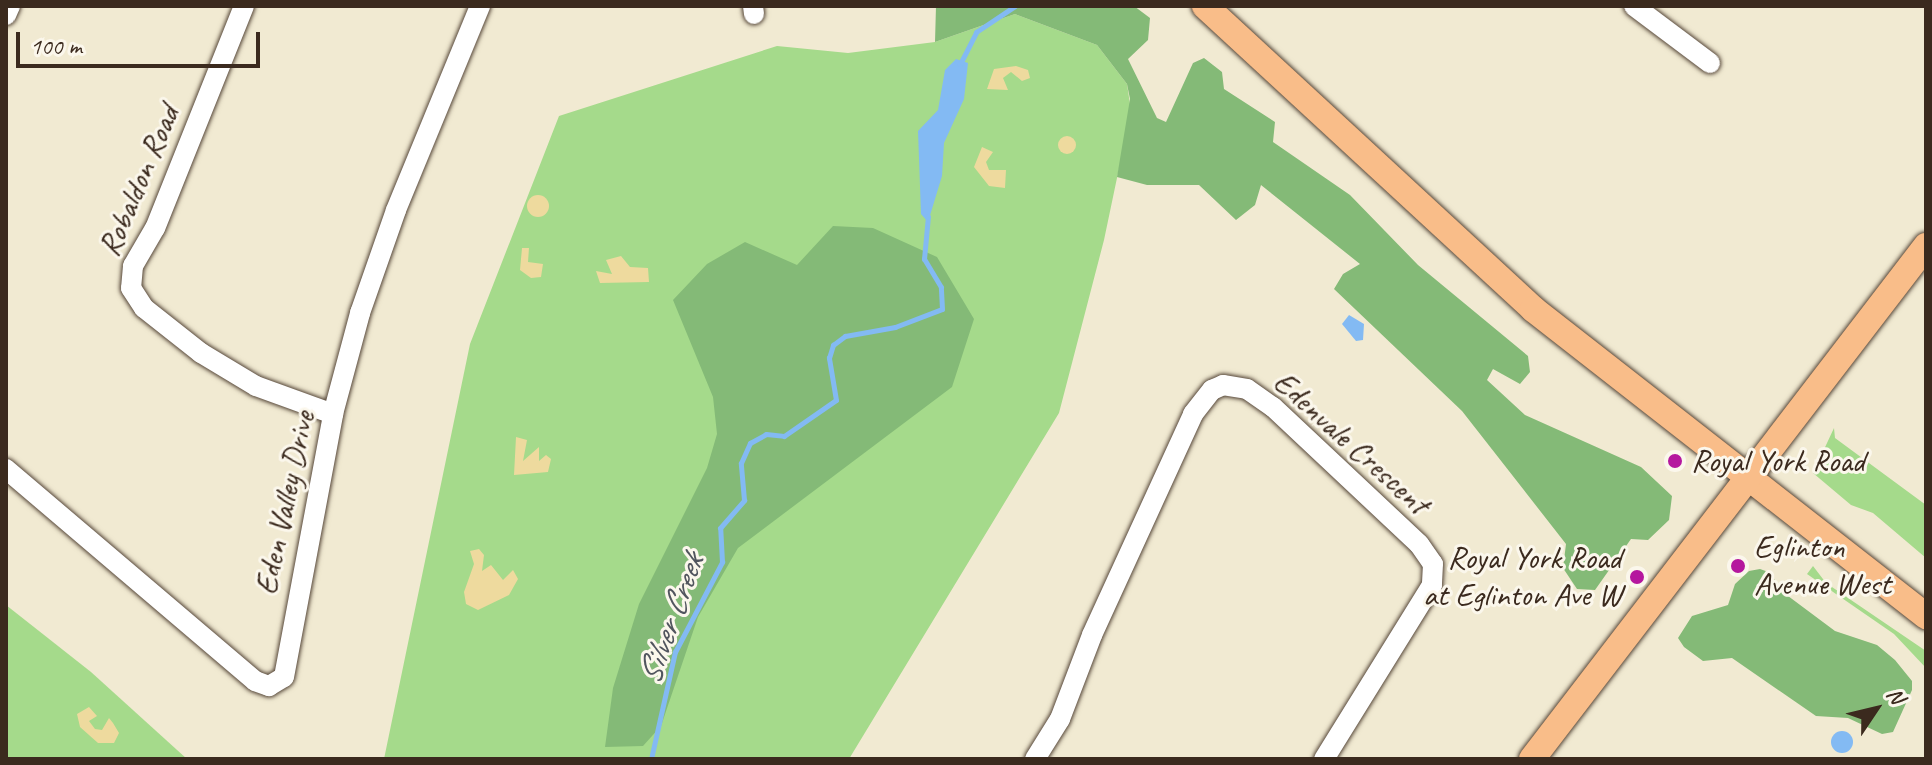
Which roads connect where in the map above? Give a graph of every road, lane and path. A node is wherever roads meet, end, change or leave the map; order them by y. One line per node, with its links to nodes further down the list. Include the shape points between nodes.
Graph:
1 (10, 6): 6 (street)
2 (244, 6): 9 (street, Robaldon Road, via 155,228 133,266 131,288 144,308 201,353 256,386)
3 (480, 6): 9 (street, Eden Valley Drive, via 396,210 360,313)
4 (1205, 6): 11 (main road, via 1533,309)
5 (1634, 6): 7 (street)
6 (6, 15)
7 (1710, 63)
8 (1926, 246): 11 (main road)
9 (333, 414): 10 (street, Eden Valley Drive, via 284,677 269,686 248,676)
10 (6, 469)
11 (1749, 478): 12 (main road); 15 (main road)
12 (1926, 616)
13 (1035, 759): 14 (street, Edenvale Crescent, via 1060,719 1092,635 1193,414 1212,390 1223,385 1247,389 1273,407 1419,544 1433,564 1432,585)
14 (1324, 759)
15 (1532, 759)

